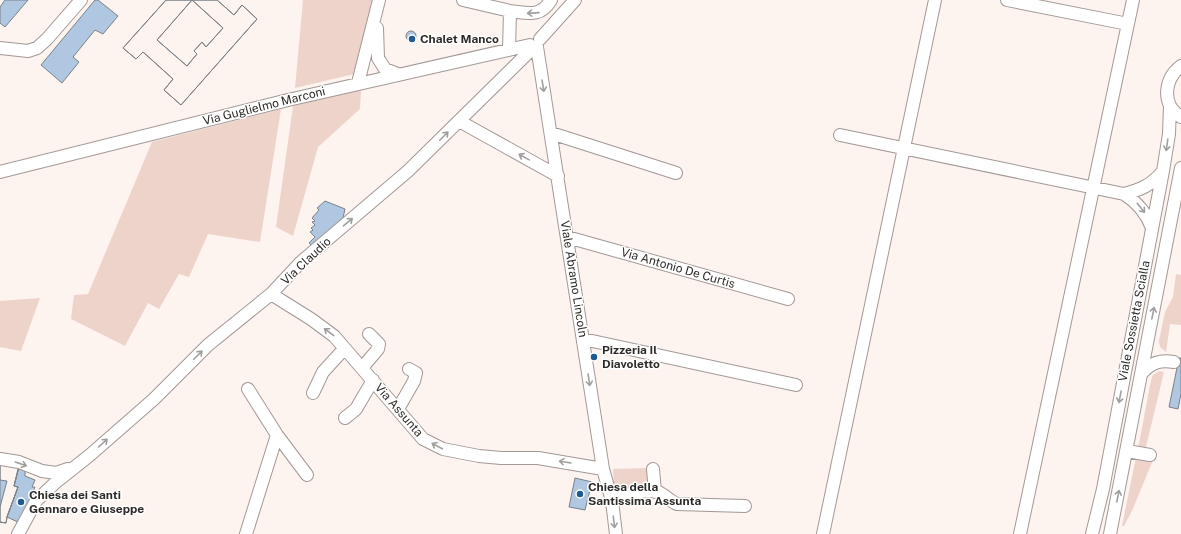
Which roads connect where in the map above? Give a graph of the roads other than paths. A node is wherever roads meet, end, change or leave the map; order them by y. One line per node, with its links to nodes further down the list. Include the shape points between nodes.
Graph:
1 (81, 0): 12 (street, via 37,48 28,51)
2 (464, 0): 9 (street)
3 (551, 0): 9 (street, one-way to 9, via 541,12 530,14)
4 (575, 0): 11 (street, Via Claudio)
5 (934, 0): 22 (street)
6 (1007, 0): 10 (street)
7 (1132, 0): 10 (street)
8 (378, 5): 15 (street, via 378,58 385,69); 16 (street)
9 (510, 11): 13 (street)
10 (1128, 24): 28 (street)
11 (535, 45): 13 (street, Via Guglielmo Marconi); 19 (street, Via Claudio); 20 (street, Viale Abramo Lincoln, one-way to 20)
12 (0, 48)
13 (509, 50): 15 (street, Via Guglielmo Marconi)
14 (1181, 66): 17 (street, Viale Sossietta Scialla, via 1168,81 1167,94)
15 (398, 74): 16 (street, Via Guglielmo Marconi)
16 (358, 83): 25 (street, Via Guglielmo Marconi)
17 (1170, 106): 18 (street); 24 (street, Viale Sossietta Scialla, one-way to 24, via 1169,134)
18 (1181, 117)
19 (459, 121): 27 (street, one-way to 19); 32 (street, Via Claudio, one-way to 19, via 301,262 408,171)
20 (551, 133): 26 (street); 27 (street, Viale Abramo Lincoln)
21 (840, 135): 22 (street)
22 (904, 148): 28 (street); 63 (street)
23 (1181, 168): 36 (street, Viale Sossietta Scialla, one-way to 23)
24 (1163, 171): 29 (street, via 1156,180 1143,188); 30 (street, Viale Sossietta Scialla)
25 (0, 172)
26 (676, 173)
27 (558, 176): 31 (street, Viale Abramo Lincoln)
28 (1093, 187): 29 (street); 64 (street)
29 (1124, 194): 30 (street, one-way to 30, via 1139,205)
30 (1152, 228): 65 (street, Viale Sossietta Scialla, one-way to 65, via 1103,489)
31 (567, 237): 33 (street, Via Antonio De Curtis); 35 (street, Viale Abramo Lincoln)
32 (271, 294): 37 (street, Via Assunta, one-way to 32, via 334,336); 51 (street, Via Claudio, one-way to 32, via 154,399 208,345)
33 (788, 299)
34 (369, 334): 38 (street, via 379,344 378,349)
35 (583, 339): 42 (street); 52 (street, Viale Abramo Lincoln, one-way to 52)
36 (1148, 341): 40 (street, Viale Sossietta Scialla); 40 (street, via 1154,354 1170,362 1153,363)
37 (344, 348): 38 (street, Via Assunta); 44 (street, via 322,372)
38 (362, 368): 41 (street, Via Assunta)
39 (409, 369): 45 (street, via 416,373 414,381)
40 (1142, 373): 48 (street, Viale Sossietta Scialla)
41 (373, 380): 45 (street, Via Assunta); 46 (street, via 356,409)
42 (796, 386)
43 (248, 389): 47 (street)
44 (313, 393)
45 (398, 410): 52 (street, Via Assunta, one-way to 45, via 538,458 479,456 443,449 423,439)
46 (345, 418)
47 (277, 435): 55 (street); 61 (street)
48 (1127, 451): 49 (street); 66 (street, Viale Sossietta Scialla, one-way to 48)
49 (1148, 455)
50 (0, 458): 54 (street, one-way to 54)
51 (73, 468): 54 (street, via 56,473); 58 (street, Via Claudio)
52 (603, 468): 57 (street, Viale Abramo Lincoln)
53 (653, 469): 56 (street)
54 (42, 471): 58 (street, via 43,484)
55 (307, 475)
56 (655, 492): 57 (street); 59 (street, via 677,504)
57 (611, 497): 62 (street, Viale Abramo Lincoln, one-way to 62)
58 (36, 501): 60 (street)
59 (745, 506)
60 (18, 534)
61 (246, 534)
62 (616, 534)
63 (823, 534)
64 (1020, 534)
65 (1092, 534)
66 (1110, 534)

